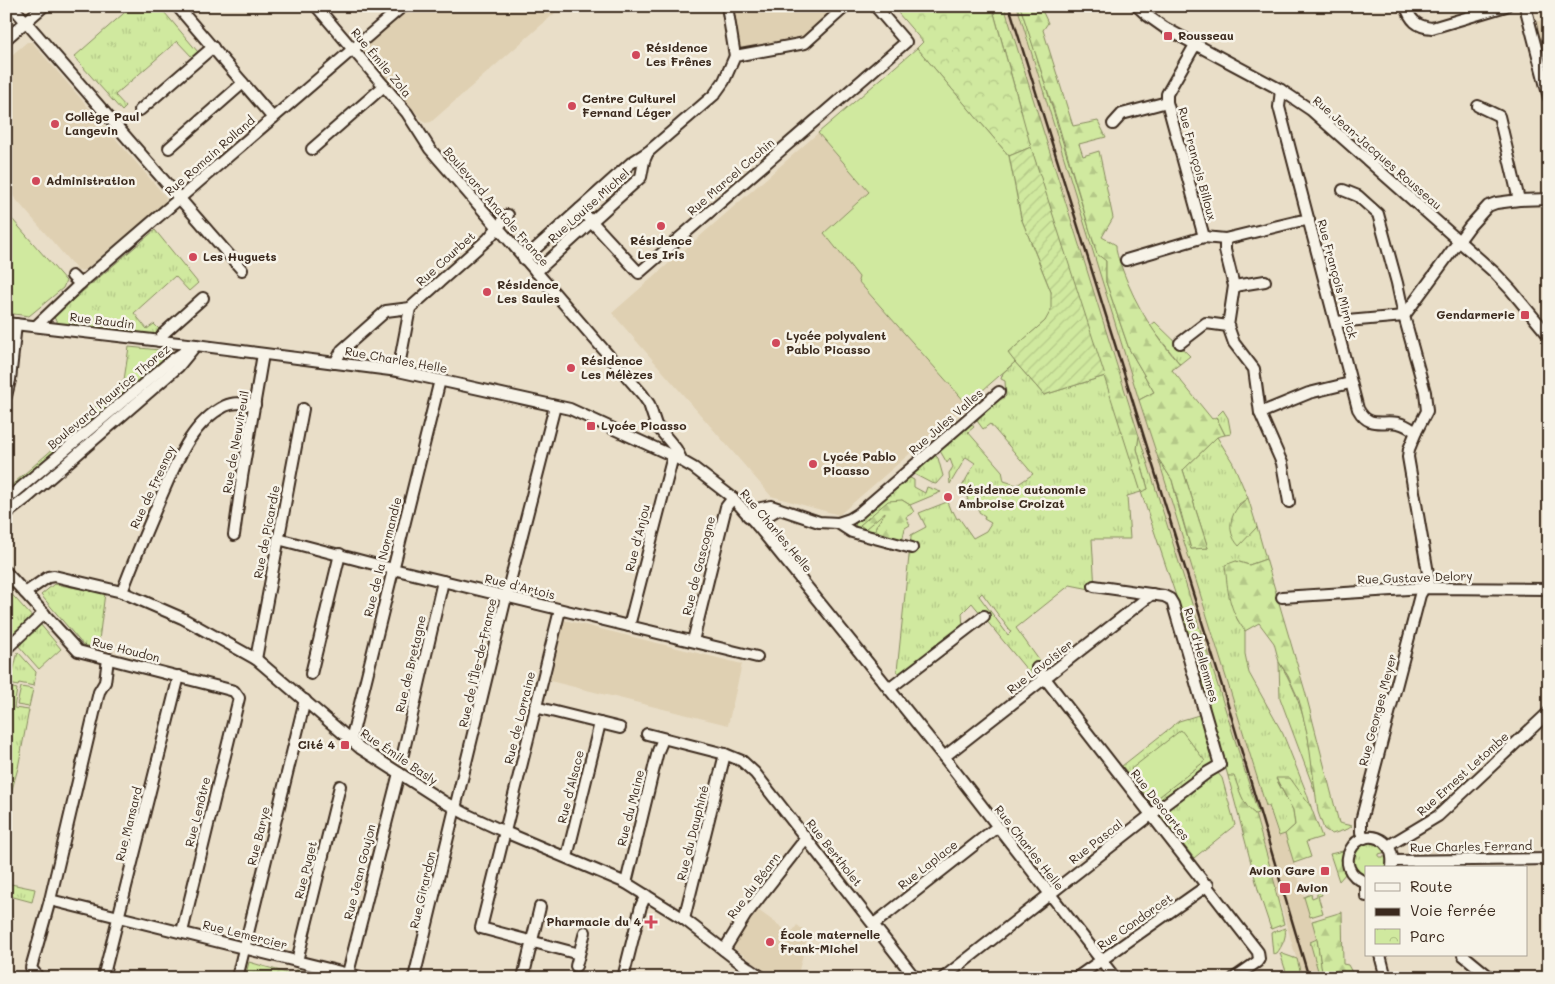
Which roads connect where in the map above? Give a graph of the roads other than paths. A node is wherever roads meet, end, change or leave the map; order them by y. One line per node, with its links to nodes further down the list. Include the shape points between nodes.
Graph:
1 (12, 6): 13 (street)
2 (44, 6): 13 (street)
3 (177, 6): 16 (street)
4 (316, 6): 17 (street, Rue Émile Zola)
5 (403, 6): 17 (street, Rue Romain Rolland)
6 (727, 6): 18 (street)
7 (846, 6): 18 (street, via 805,43)
8 (875, 6): 39 (street, Rue Marcel Cachin, via 906,42 639,273)
9 (1137, 6): 15 (street, Rue Jean-Jacques Rousseau, via 1157,23)
10 (1406, 6): 11 (street, via 1413,21 1424,28 1432,28)
11 (1506, 6)
12 (1525, 6): 22 (street)
13 (26, 22): 14 (street); 33 (street)
14 (6, 39)
15 (1195, 45): 21 (street, Rue Jean-Jacques Rousseau); 23 (street, Rue François Billoux, via 1167,94)
16 (213, 47): 19 (street); 25 (street)
17 (353, 49): 20 (street, Rue Émile Zola); 26 (street, Rue Romain Rolland)
18 (735, 56): 31 (street, Rue Louise Michel, via 714,95)
19 (244, 83): 26 (street); 29 (street)
20 (384, 86): 28 (street, Rue Émile Zola, via 416,125); 30 (street)
21 (1281, 90): 38 (street, Rue François Mirnick, via 1279,107); 43 (street, Rue Jean-Jacques Rousseau, via 1311,110)
22 (1549, 98)
23 (1167, 102): 27 (street, via 1122,114); 41 (street, Rue François Billoux)
24 (1478, 106): 35 (street, via 1499,116)
25 (140, 110)
26 (273, 118): 33 (street, Rue Romain Rolland)
27 (1112, 124)
28 (426, 144): 40 (street, Boulevard Anatole France)
29 (169, 148)
30 (312, 149)
31 (648, 152): 36 (street, Rue Louise Michel); 39 (street, Rue Louise Michel, via 641,177)
32 (1343, 190): 54 (street, Rue Georges Meyer, via 1358,196 1378,214)
33 (180, 199): 46 (street); 50 (street, Rue Romain Rolland)
34 (1549, 199): 35 (street)
35 (1519, 200): 43 (street, via 1488,206)
36 (580, 209): 39 (street, Rue Marcel Cachin); 44 (street, Rue Louise Michel)
37 (508, 215): 40 (street, Rue Courbet)
38 (1309, 220): 42 (street); 55 (street, Rue François Mirnick)
39 (592, 221): 47 (street, Rue Louise Michel)
40 (498, 228): 44 (street, Boulevard Anatole France); 53 (street, Rue Courbet)
41 (1204, 237): 42 (street); 45 (street)
42 (1225, 239): 51 (street)
43 (1460, 241): 54 (street); 59 (street, Rue Jean-Jacques Rousseau, via 1511,290)
44 (524, 259): 47 (street, Boulevard Anatole France)
45 (1126, 260)
46 (242, 270)
47 (536, 272): 74 (street, Boulevard Anatole France, via 642,394)
48 (72, 276): 50 (street)
49 (1265, 281): 51 (street)
50 (80, 284): 57 (street, Rue Romain Rolland)
51 (1234, 286): 58 (street)
52 (204, 298): 60 (street)
53 (410, 308): 64 (street, via 386,311 342,350); 65 (street)
54 (1404, 316): 55 (street); 75 (street, Rue Georges Meyer, via 1427,404 1427,411)
55 (1336, 322): 67 (street, Rue François Mirnick)
56 (11, 323): 57 (street, Rue Baudin); 69 (street, via 10,380)
57 (36, 326): 60 (street, Rue Baudin)
58 (1228, 326): 61 (street, via 1206,323); 73 (street, via 1234,343 1254,369)
59 (1549, 336)
60 (159, 341): 62 (street, Rue Baudin)
61 (1180, 343)
62 (196, 345): 63 (street, Rue Charles Helle); 79 (street, Boulevard Maurice Thorez, via 172,360); 82 (street, Boulevard Maurice Thorez, via 178,367)
63 (264, 354): 64 (street, Rue Charles Helle); 70 (street, Rue de Neuvireuil)
64 (335, 362): 65 (street, Rue Charles Helle)
65 (398, 371): 66 (street, Rue Charles Helle)
66 (440, 380): 71 (street, Rue Charles Helle); 90 (street, Rue de la Normandie)
67 (1350, 383): 73 (street, via 1310,393); 75 (street, Rue François Mirnick, via 1362,416 1381,424 1396,422)
68 (999, 392): 84 (street, Rue Jules Valles, via 858,514)
69 (6, 396)
70 (255, 405): 86 (street, Rue de Neuvireuil); 96 (street, Rue de Fresnoy, via 232,403 225,406 192,436 148,526)
71 (555, 406): 76 (street, Rue Charles Helle, via 570,409); 99 (street, Rue de l'Île-de-France)
72 (303, 409): 87 (street, Rue de Picardie)
73 (1260, 413): 80 (street, via 1282,463)
74 (656, 425): 76 (street); 77 (street, Boulevard Anatole France, via 676,449)
75 (1416, 432): 94 (street, Rue Georges Meyer, via 1408,457 1429,571)
76 (650, 445): 77 (street, Rue Charles Helle)
77 (678, 459): 78 (street, Rue Charles Helle); 104 (street, Rue d'Anjou)
78 (733, 498): 83 (street, Rue Charles Helle); 105 (street, Rue de Gascogne, via 726,507)
79 (6, 500)
80 (1289, 502)
81 (778, 510): 83 (street, via 767,506); 84 (street, via 819,522); 85 (street)
82 (6, 514)
83 (748, 516): 85 (street, Rue Charles Helle)
84 (838, 523): 88 (street, via 852,532)
85 (756, 525): 114 (street, Rue Charles Helle)
86 (234, 535)
87 (278, 539): 89 (street, Rue d'Artois); 109 (street, Rue de Picardie)
88 (912, 548)
89 (340, 554): 90 (street, Rue d'Artois); 111 (street)
90 (392, 569): 92 (street, Rue d'Artois); 123 (street, Rue de la Normandie)
91 (6, 572): 97 (street, Rue Houdon)
92 (444, 581): 99 (street, Rue d'Artois); 124 (street, Rue de Bretagne)
93 (1094, 586): 98 (street, Rue d'Hellemmes)
94 (1424, 588): 95 (street, Rue Gustave Delory); 100 (street, Rue Gustave Delory); 135 (street, Rue Georges Meyer, via 1361,821 1360,832)
95 (1549, 589)
96 (122, 592): 97 (street, Rue Émile Basly, via 54,576 42,580); 109 (street, Rue Émile Basly, via 182,618)
97 (26, 593): 102 (street, Rue Houdon)
98 (1152, 594): 113 (street, Rue Lavoisier); 127 (street, Rue d'Hellemmes, via 1164,596 1173,604)
99 (506, 596): 101 (street, Rue d'Artois); 130 (street, Rue de l'Île-de-France)
100 (1282, 597)
101 (560, 610): 104 (street, Rue d'Artois); 117 (street, Rue de Lorraine)
102 (44, 614): 106 (street); 108 (street, Rue Houdon, via 78,651)
103 (984, 616): 114 (street)
104 (629, 626): 105 (street, Rue d'Artois)
105 (693, 641): 107 (street, Rue d'Artois)
106 (6, 648)
107 (757, 656)
108 (108, 659): 112 (street, Rue Houdon); 145 (street)
109 (256, 659): 116 (street, Rue Émile Basly)
110 (1037, 668): 113 (street, Rue Descartes)
111 (311, 674)
112 (179, 676): 115 (street, Rue Houdon, via 234,691); 147 (street, Rue Mansard)
113 (1046, 679): 126 (street, Rue Lavoisier); 131 (street, Rue Descartes)
114 (889, 689): 126 (street, Rue Charles Helle)
115 (238, 698): 150 (street, Rue Lenôtre)
116 (305, 700): 123 (street, Rue Émile Basly); 153 (street, Rue Barye)
117 (536, 707): 119 (street); 133 (street, Rue de Lorraine)
118 (1549, 712): 136 (street, Rue Ernest Letombe, via 1438,816)
119 (600, 723): 120 (street); 137 (street, Rue d'Alsace)
120 (620, 728)
121 (647, 734): 122 (street, Rue Bertholet)
122 (664, 739): 125 (street, Rue Bertholet); 141 (street, Rue du Maine, via 658,751)
123 (351, 740): 128 (street, Rue Émile Basly)
124 (403, 754)
125 (725, 754): 134 (street, Rue Bertholet, via 755,773); 148 (street, Rue du Dauphiné)
126 (944, 758): 132 (street, Rue Charles Helle)
127 (1220, 765): 131 (street, Rue Pascal)
128 (399, 772): 130 (street, Rue Émile Basly); 161 (street, Rue Jean Goujon)
129 (340, 786): 158 (street, Rue Puget)
130 (456, 809): 133 (street, Rue Émile Basly); 166 (street, Rue Girardon)
131 (1152, 814): 142 (street, Rue Descartes); 143 (street, Rue Pascal)
132 (997, 827): 143 (street, Rue Charles Helle); 149 (street, Rue Laplace)
133 (505, 832): 137 (street, Rue Émile Basly); 152 (street, Rue de Lorraine, via 481,928)
134 (806, 838): 149 (street, Rue Bertholet); 154 (street, Rue du Béarn)
135 (1364, 838): 136 (street, via 1377,838); 140 (street, via 1352,846 1348,859 1351,872)
136 (1388, 846): 139 (street)
137 (567, 858): 141 (street, Rue Émile Basly)
138 (1549, 858): 139 (street, Rue Charles Ferrand)
139 (1392, 864)
140 (1365, 882)
141 (626, 883): 144 (street, Rue Émile Basly)
142 (1208, 885): 159 (street, Rue Condorcet); 174 (street, Rue Descartes, via 1260,959)
143 (1050, 894): 159 (street, Rue Charles Helle); 171 (street, Rue Pascal)
144 (646, 895): 148 (street, Rue Émile Basly); 168 (street)
145 (50, 900): 147 (street, Rue Lemercier); 162 (street, via 32,968)
146 (540, 907): 152 (street)
147 (118, 916): 150 (street, Rue Lemercier); 163 (street, Rue Mansard)
148 (684, 919): 154 (street, Rue Émile Basly)
149 (874, 924): 170 (street, Rue Bertholet)
150 (182, 932): 153 (street, Rue Lemercier)
151 (584, 932): 155 (street)
152 (533, 941): 155 (street); 167 (street)
153 (244, 947): 158 (street, Rue Lemercier); 164 (street, Rue Barye)
154 (724, 950): 169 (street, Rue Émile Basly)
155 (579, 954): 160 (street)
156 (1380, 956): 175 (street)
157 (1464, 956): 176 (street)
158 (297, 961): 161 (street, Rue Lemercier)
159 (1101, 961): 172 (street, Rue Condorcet); 173 (street, Rue Charles Helle)
160 (576, 966)
161 (347, 975): 165 (street, Rue Lemercier)
162 (39, 978)
163 (103, 978)
164 (237, 978)
165 (365, 978)
166 (414, 978)
167 (523, 978)
168 (623, 978)
169 (763, 978)
170 (915, 978)
171 (942, 978)
172 (1076, 978)
173 (1115, 978)
174 (1234, 978)
175 (1386, 978)
176 (1491, 978)

